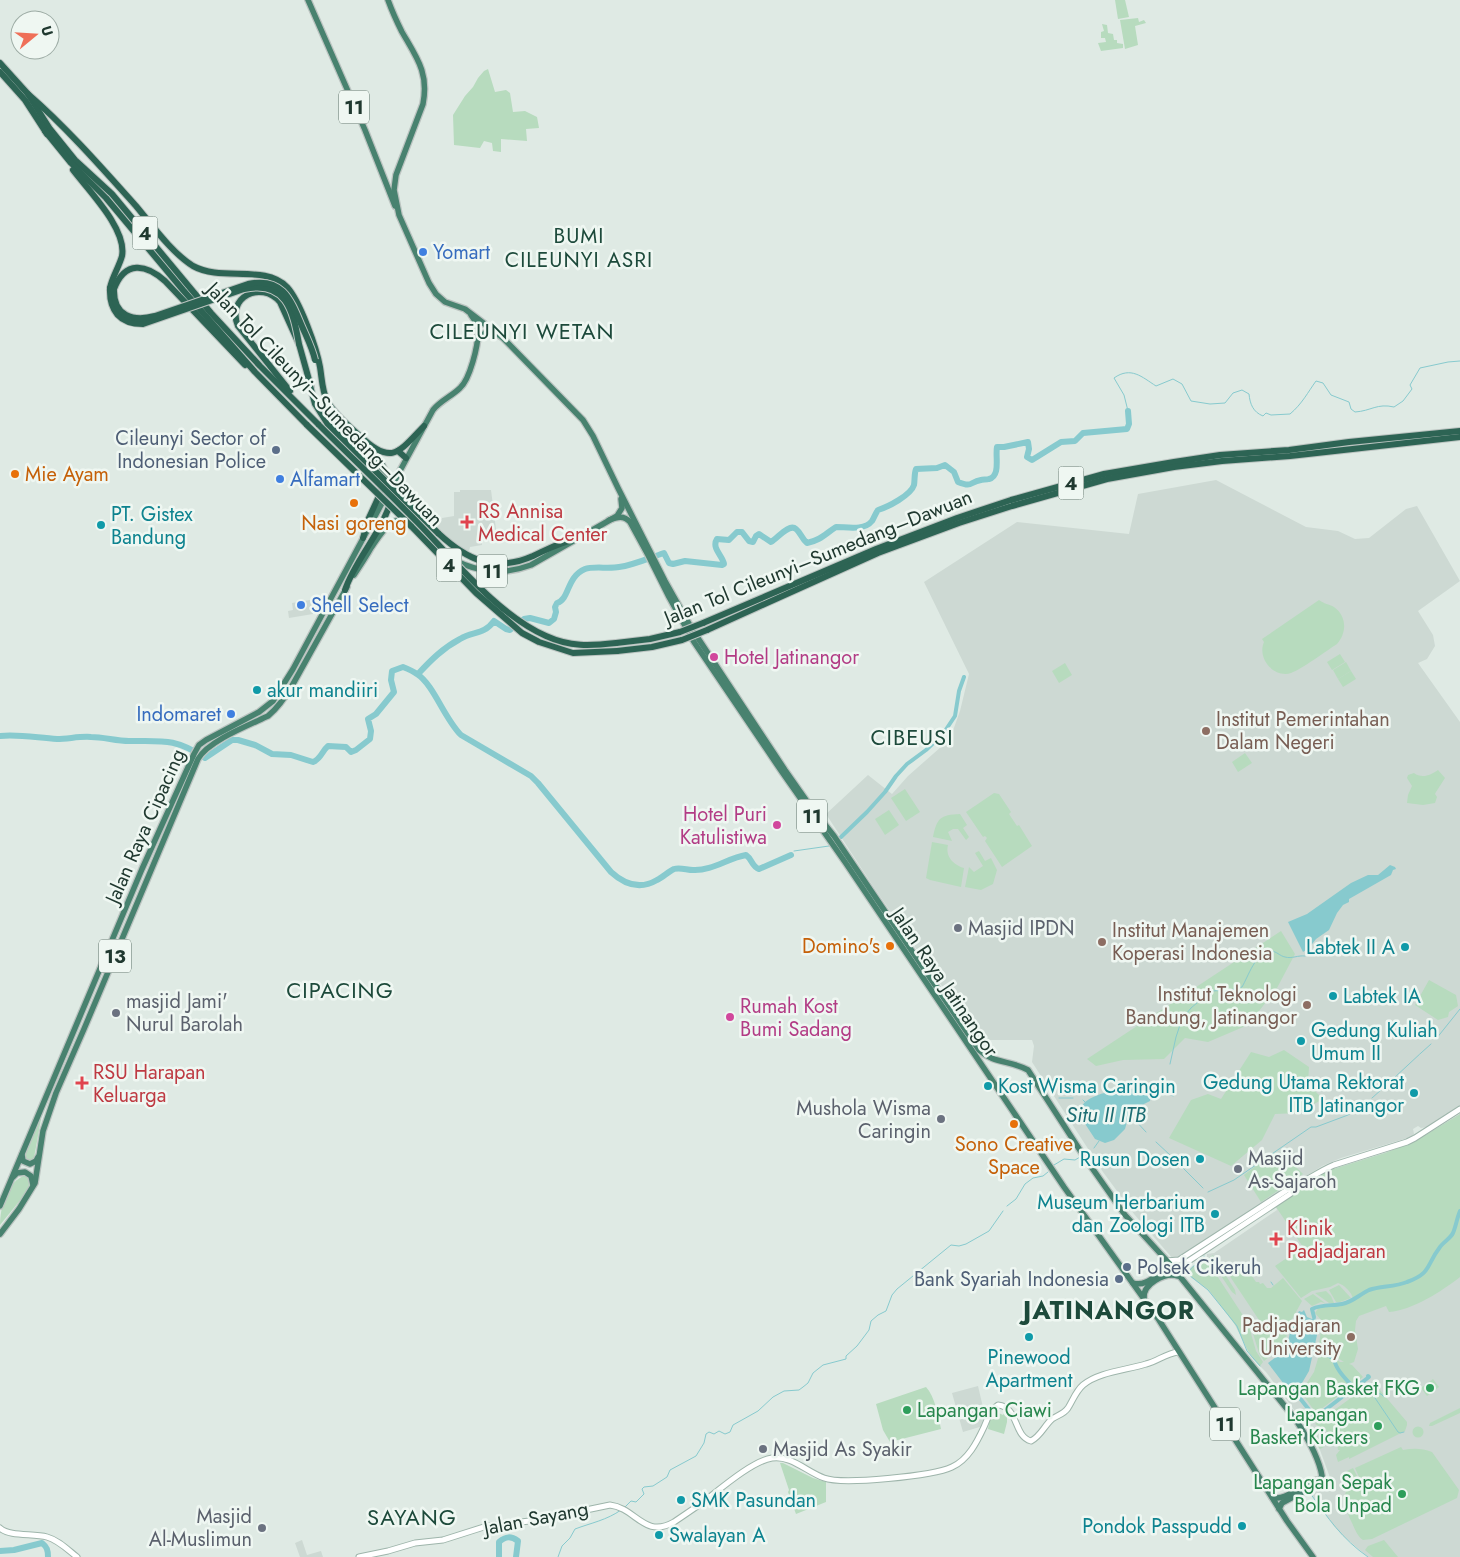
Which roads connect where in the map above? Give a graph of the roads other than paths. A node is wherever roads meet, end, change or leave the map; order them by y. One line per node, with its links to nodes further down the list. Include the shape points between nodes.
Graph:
1 (308, 0): 8 (highway, 11)
2 (388, 0): 7 (highway, 11, via 421,66 425,88 419,116)
3 (0, 63): 5 (highway, 4)
4 (0, 72): 6 (highway, 4, via 25,100)
5 (28, 94): 15 (highway, Jalan Tol Cileunyi–Sumedang–Dawuan / 4, via 59,141 112,194 211,313); 16 (highway, bridge, via 188,262 212,273 258,275 282,283 297,302 316,352)
6 (45, 131): 10 (highway, via 54,148 119,232 122,257 111,283); 15 (highway, Jalan Tol Cileunyi–Sumedang–Dawuan / 4)
7 (394, 182): 8 (highway); 9 (highway, 11)
8 (385, 184): 9 (highway, 11)
9 (399, 215): 11 (highway, 11, via 433,289 445,302)
10 (112, 289): 14 (highway, bridge, via 110,304 118,315 130,323 143,324 244,289 268,288 280,295 288,306); 15 (highway, via 129,270 142,268 153,271); 16 (highway, bridge, via 121,312 140,319 248,284 263,282 278,287 294,306)
11 (465, 309): 12 (highway, 11); 13 (highway, via 476,324)
12 (496, 332): 13 (highway, via 486,332); 27 (highway, 11, via 583,420)
13 (477, 341): 19 (highway, Jalan Raya Cipacing, via 467,379 461,388 437,405)
14 (299, 344): 17 (highway); 18 (highway, bridge, via 284,308 276,298 266,292 254,292 238,303 235,314 238,326)
15 (234, 347): 18 (highway, Jalan Tol Cileunyi–Sumedang–Dawuan / 4); 21 (highway, Jalan Tol Cileunyi–Sumedang–Dawuan / 4, bridge, via 307,425 476,593 522,633 573,653 652,647 682,640 878,554 959,523 1107,480 1222,461)
16 (321, 376): 22 (highway, via 328,402)
17 (309, 382): 31 (highway, bridge, via 329,420 380,471 382,485 379,498); 32 (highway, bridge, via 317,409 327,423 438,532 466,555 498,563 519,561 562,542)
18 (319, 425): 20 (highway, Jalan Tol Cileunyi–Sumedang–Dawuan / 4, bridge, via 481,588 521,622 545,636 578,646 616,644 680,632 957,518 1104,474 1220,455)
19 (424, 426): 23 (highway); 24 (highway, Jalan Raya Cipacing)
20 (1460, 432)
21 (1460, 437)
22 (370, 448): 23 (highway, via 384,453); 25 (highway)
23 (398, 451): 24 (highway)
24 (406, 458): 26 (highway, Jalan Raya Cipacing)
25 (388, 476)
26 (396, 477): 30 (highway, 11, via 394,488 398,503); 31 (highway, Jalan Raya Cipacing / 13)
27 (616, 485): 29 (highway, 11, via 622,508); 33 (highway, Jalan Raya Jatinangor / 11)
28 (390, 504): 34 (highway)
29 (609, 520): 32 (highway, 11); 33 (highway, Jalan Raya Jatinangor / 11, via 626,518)
30 (416, 526): 32 (highway, 11, via 449,557 489,571 518,570); 34 (highway, Jalan Raya Cipacing / 13, via 400,520 386,527)
31 (363, 538): 39 (highway, Jalan Raya Cipacing / 13, via 296,665 273,701 206,740 194,752)
32 (577, 539)
33 (650, 553): 35 (highway, Jalan Raya Jatinangor / 11, via 688,632 782,772)
34 (345, 590): 40 (highway, Jalan Raya Cipacing / 13, via 275,711 216,742 198,759 56,1093)
35 (880, 908): 36 (highway, Jalan Raya Jatinangor / 11, via 979,1050); 37 (highway, Jalan Raya Jatinangor / 11)
36 (989, 1058): 37 (highway); 46 (highway, Jalan Raya Jatinangor, via 1028,1070 1125,1215)
37 (982, 1065): 48 (highway, Jalan Raya Jatinangor / 11)
38 (1460, 1109): 43 (main road, via 1415,1138 1332,1166)
39 (22, 1153): 40 (highway, via 23,1161 30,1164); 41 (highway, 13)
40 (39, 1155): 42 (highway, 13)
41 (11, 1178): 42 (highway, via 25,1172 31,1176); 44 (highway, 13)
42 (34, 1186): 45 (highway, 13)
43 (1298, 1186): 46 (main road, via 1180,1260); 47 (main road, via 1184,1264)
44 (0, 1206)
45 (0, 1234)
46 (1166, 1261): 47 (highway, Jalan Raya Jatinangor); 48 (highway, via 1165,1270 1143,1284)
47 (1179, 1276): 49 (highway, via 1166,1275 1146,1287); 53 (highway, Jalan Raya Jatinangor, via 1296,1420 1321,1471)
48 (1132, 1282): 49 (highway, Jalan Raya Jatinangor / 11)
49 (1144, 1298): 50 (highway, Jalan Raya Jatinangor / 11)
50 (1172, 1344): 51 (highway, Jalan Raya Jatinangor / 11); 52 (main road)
51 (1178, 1352): 52 (main road); 54 (highway, Jalan Raya Jatinangor / 11)
52 (1168, 1353): 58 (main road, Jalan Sayang, via 1152,1362 1088,1382 1064,1412 1052,1419 1031,1441 1020,1432 1010,1410 998,1405 989,1414 968,1454 947,1469 903,1477 831,1480 781,1457 772,1458 750,1469 666,1526 647,1526 610,1505 538,1520 498,1524 443,1540)
53 (1319, 1480): 54 (highway, via 1279,1498); 55 (highway, via 1282,1503)
54 (1272, 1497): 55 (highway, Jalan Raya Jatinangor / 11)
55 (1279, 1510): 59 (highway, 11)
56 (0, 1528): 57 (main road, via 9,1533 48,1537)
57 (77, 1557)
58 (359, 1557)
59 (1313, 1557)

